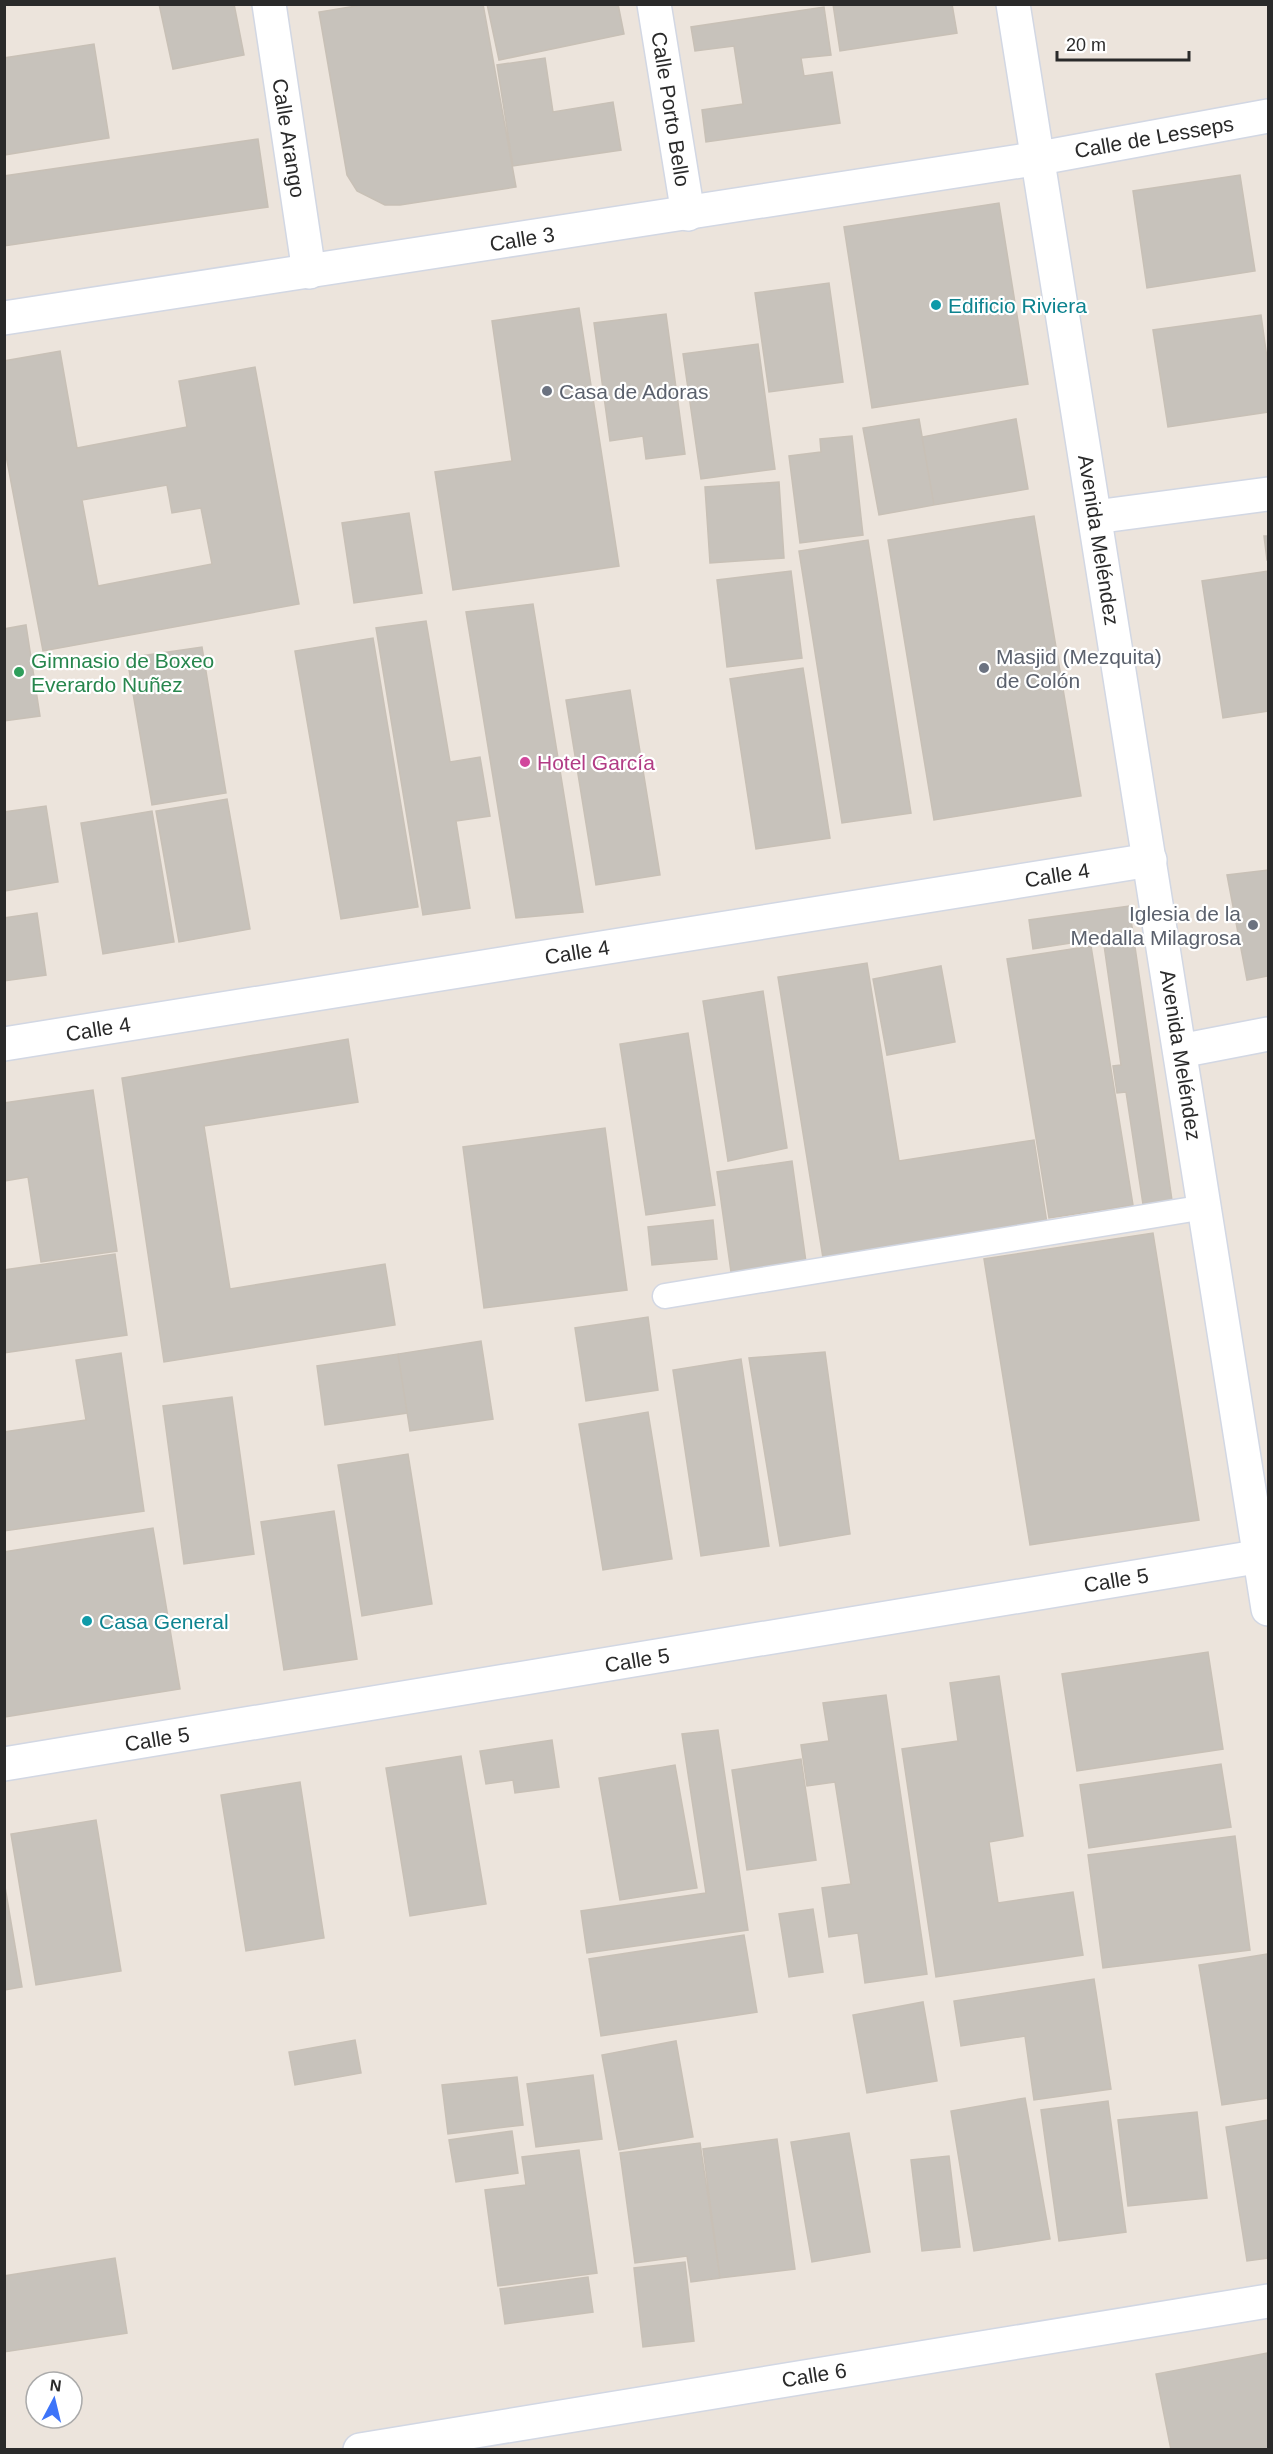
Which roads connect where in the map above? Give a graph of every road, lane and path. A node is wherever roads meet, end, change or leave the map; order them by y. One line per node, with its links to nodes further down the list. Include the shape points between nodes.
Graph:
1 (269, 4): 7 (street, Calle Arango)
2 (654, 4): 6 (street, Calle Porto Bello)
3 (1013, 4): 5 (street, Avenida Meléndez)
4 (1269, 116): 5 (street, Calle de Lesseps)
5 (1040, 158): 6 (street, Calle 3); 10 (street, Avenida Meléndez)
6 (688, 214): 7 (street, Calle 3)
7 (309, 272): 8 (street, Calle 3)
8 (4, 318)
9 (1269, 494): 10 (street)
10 (1095, 517): 11 (street, Avenida Meléndez)
11 (1150, 860): 13 (street, Calle 4); 14 (street, Avenida Meléndez)
12 (1269, 1034): 14 (street)
13 (4, 1044)
14 (1180, 1051): 15 (street, Avenida Meléndez)
15 (1205, 1207): 16 (lane); 17 (street, Avenida Meléndez)
16 (665, 1296)
17 (1264, 1556): 18 (street, Avenida Meléndez); 19 (street, Calle 5)
18 (1269, 1609)
19 (4, 1764)
20 (1269, 2301): 21 (street, Calle 6)
21 (360, 2450)

